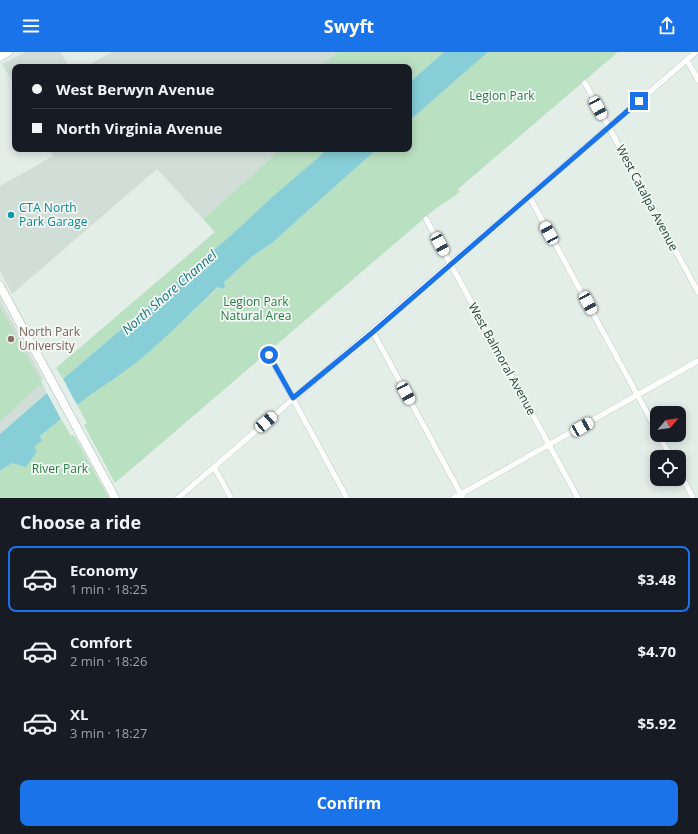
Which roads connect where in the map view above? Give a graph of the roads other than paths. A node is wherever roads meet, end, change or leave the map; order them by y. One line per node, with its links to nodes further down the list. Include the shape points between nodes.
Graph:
1 (8, 52): 3 (main road)
2 (696, 52): 4 (street)
3 (0, 56)
4 (687, 60): 5 (street); 7 (street)
5 (698, 80)
6 (585, 83): 7 (street, West Catalpa Avenue)
7 (609, 128): 8 (street); 12 (street, West Catalpa Avenue)
8 (529, 196): 10 (street); 16 (street)
9 (426, 219): 10 (street, West Balmoral Avenue)
10 (450, 264): 13 (street); 19 (street, West Balmoral Avenue)
11 (0, 286): 23 (main road)
12 (698, 292)
13 (373, 332): 17 (street); 22 (street)
14 (269, 355): 17 (street)
15 (698, 361): 16 (street)
16 (638, 395): 18 (street); 19 (street)
17 (293, 398): 20 (street); 26 (street)
18 (650, 418)
19 (549, 445): 22 (street); 28 (street, West Balmoral Avenue)
20 (214, 467): 24 (street); 25 (street)
21 (686, 484): 29 (street)
22 (462, 496): 27 (street)
23 (116, 498)
24 (178, 498)
25 (231, 498)
26 (347, 498)
27 (454, 498)
28 (578, 498)
29 (693, 498)

